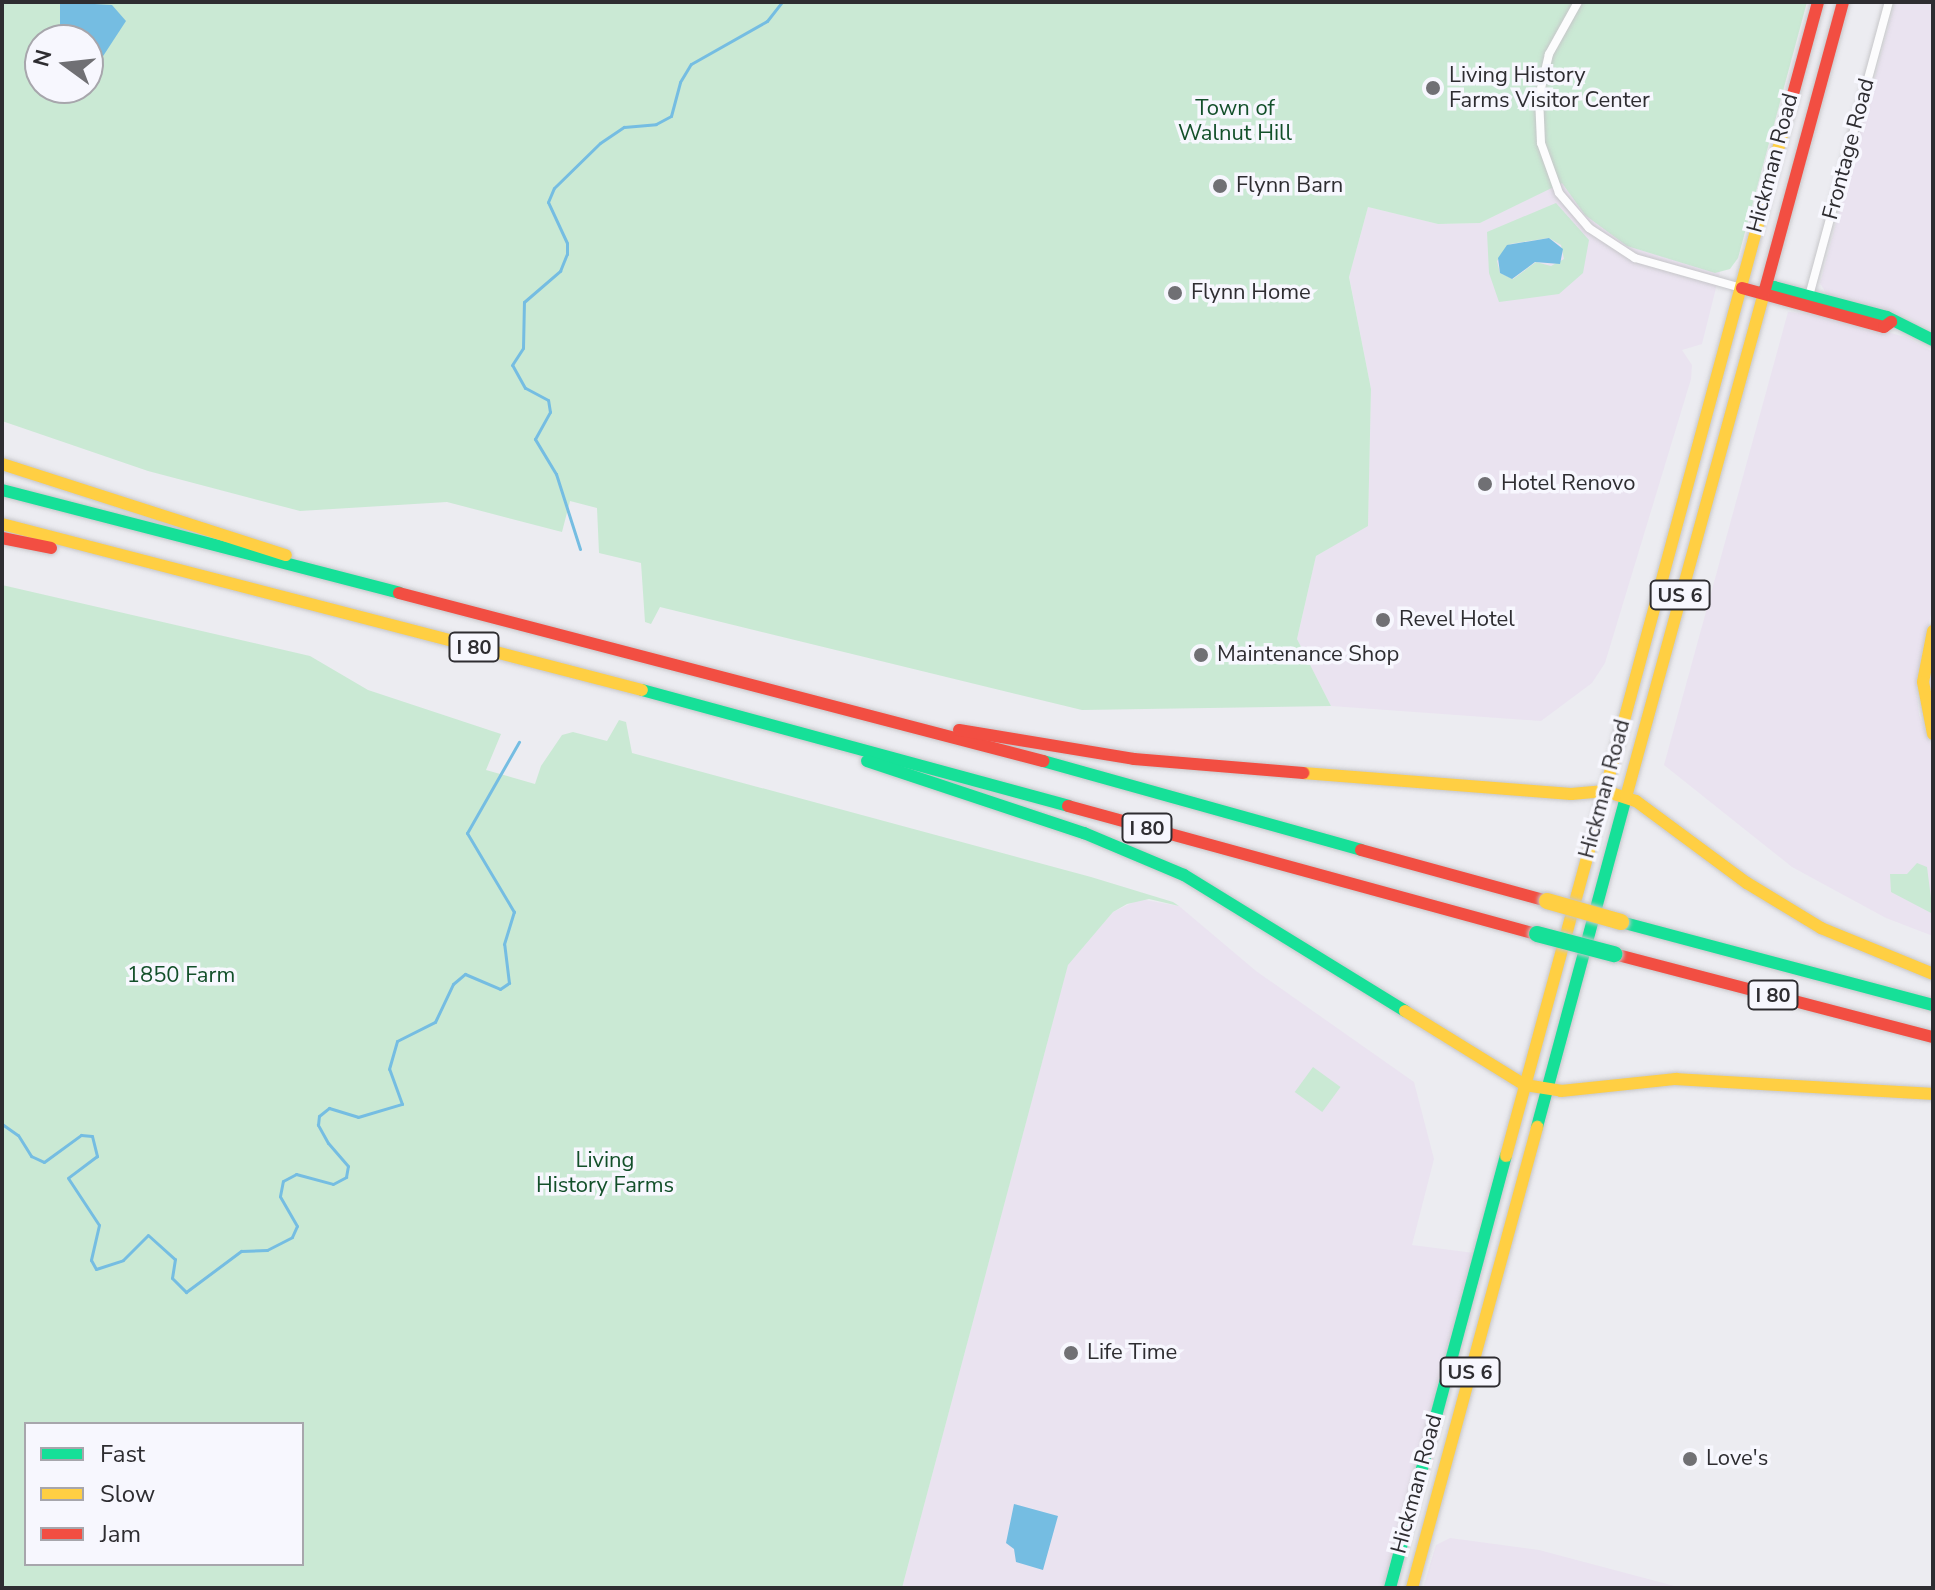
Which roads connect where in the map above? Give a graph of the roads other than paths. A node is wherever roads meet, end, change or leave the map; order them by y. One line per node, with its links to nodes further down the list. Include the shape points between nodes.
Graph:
1 (1578, 2): 5 (street, via 1549,54 1539,97 1542,148 1559,193 1589,228 1635,258)
2 (1818, 2): 5 (main road, Hickman Road / US 6)
3 (1843, 2): 6 (main road, Hickman Road / US 6)
4 (1889, 2): 7 (street, Frontage Road)
5 (1742, 288): 6 (main road); 20 (main road, Hickman Road / US 6)
6 (1761, 292): 7 (main road, via 1774,287); 8 (main road, via 1884,327); 21 (main road, Hickman Road / US 6)
7 (1809, 296): 8 (main road)
8 (1891, 322): 9 (main road)
9 (1933, 340)
10 (2, 464): 15 (main road, via 252,541)
11 (2, 490): 15 (main road, I 80)
12 (2, 524): 14 (main road, I 80)
13 (2, 538): 14 (main road)
14 (190, 573): 17 (main road, I 80)
15 (351, 581): 18 (main road, I 80)
16 (1933, 631): 19 (main road, via 1923,695)
17 (757, 721): 24 (main road, I 80, bridge); 25 (main road, via 1084,833 1184,875)
18 (930, 730): 20 (main road, via 970,730 1134,759 1571,794); 23 (main road, I 80, bridge)
19 (1933, 734)
20 (1605, 791): 21 (main road); 25 (main road, Hickman Road / US 6)
21 (1626, 797): 22 (main road, via 1821,928); 26 (main road, Hickman Road / US 6)
22 (1933, 974)
23 (1933, 1005)
24 (1933, 1037)
25 (1525, 1085): 26 (main road); 28 (main road, Hickman Road / US 6)
26 (1547, 1090): 27 (main road, via 1676,1079); 29 (main road, Hickman Road / US 6)
27 (1933, 1094)
28 (1390, 1588)
29 (1412, 1588)

